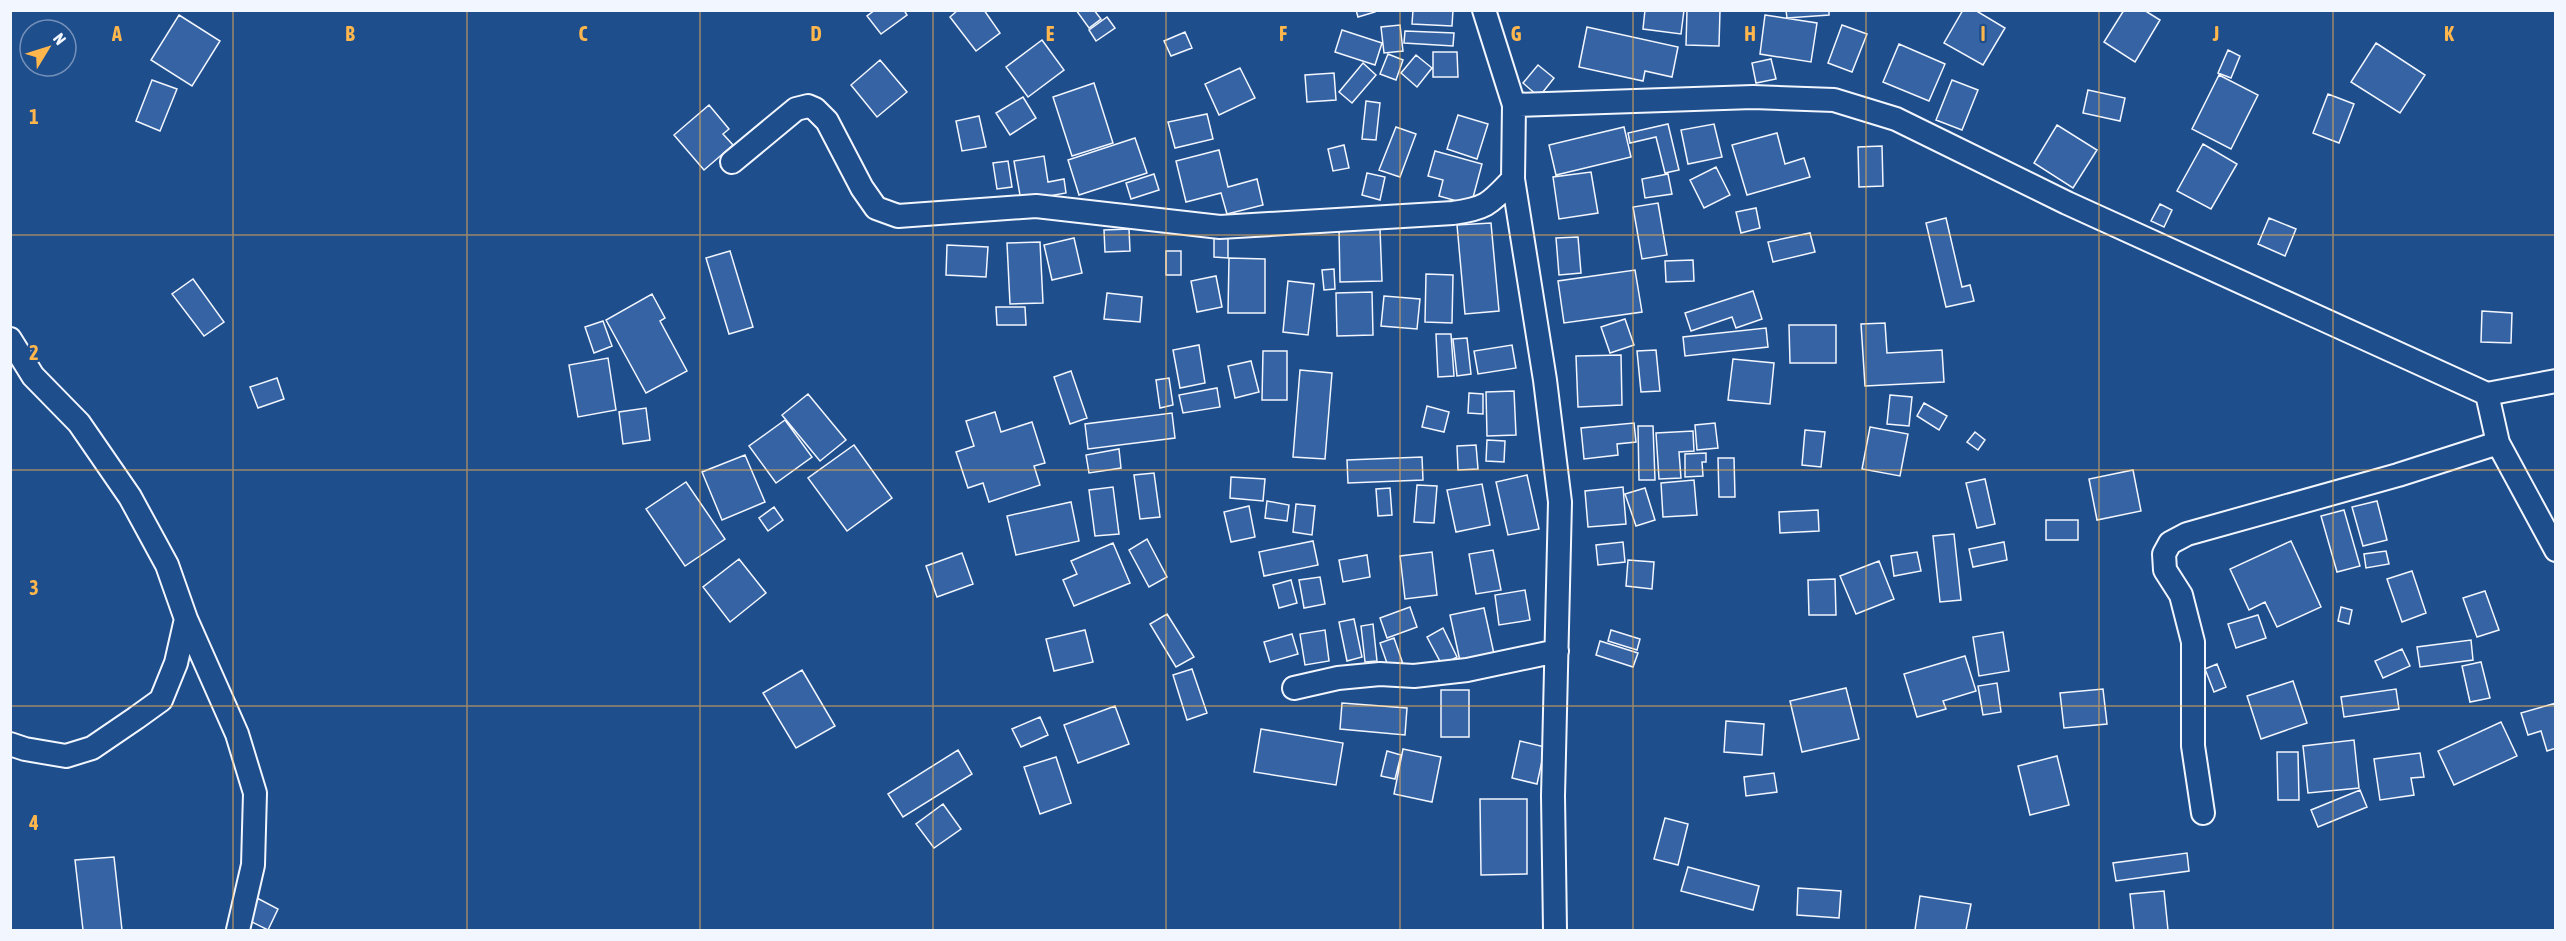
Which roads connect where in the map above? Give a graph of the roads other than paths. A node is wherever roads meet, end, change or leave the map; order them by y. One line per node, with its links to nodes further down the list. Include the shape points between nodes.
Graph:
1 (1484, 10): 2 (street)
2 (1514, 105): 4 (street); 7 (street, via 1753,97 1834,100 1896,119 2067,203)
3 (732, 162): 4 (street, via 796,109 808,106 826,121 876,208 898,216 1036,206 1220,227 1453,213 1478,210)
4 (1513, 179): 11 (street, via 1560,502)
5 (10, 339): 10 (street, via 33,376 79,423 130,496 167,565)
6 (2556, 381): 7 (street)
7 (2487, 394): 8 (street)
8 (2498, 443): 9 (street); 14 (street, via 2187,534 2170,543 2164,555 2165,570 2181,595 2193,642 2193,746)
9 (2556, 550)
10 (186, 619): 13 (street, via 176,663 161,700 92,748 66,756); 15 (street, via 237,734 255,793 253,866)
11 (1557, 651): 12 (street, via 1467,670 1338,678); 16 (street)
12 (1294, 688)
13 (10, 744)
14 (2203, 813)
15 (238, 930)
16 (1555, 930)

